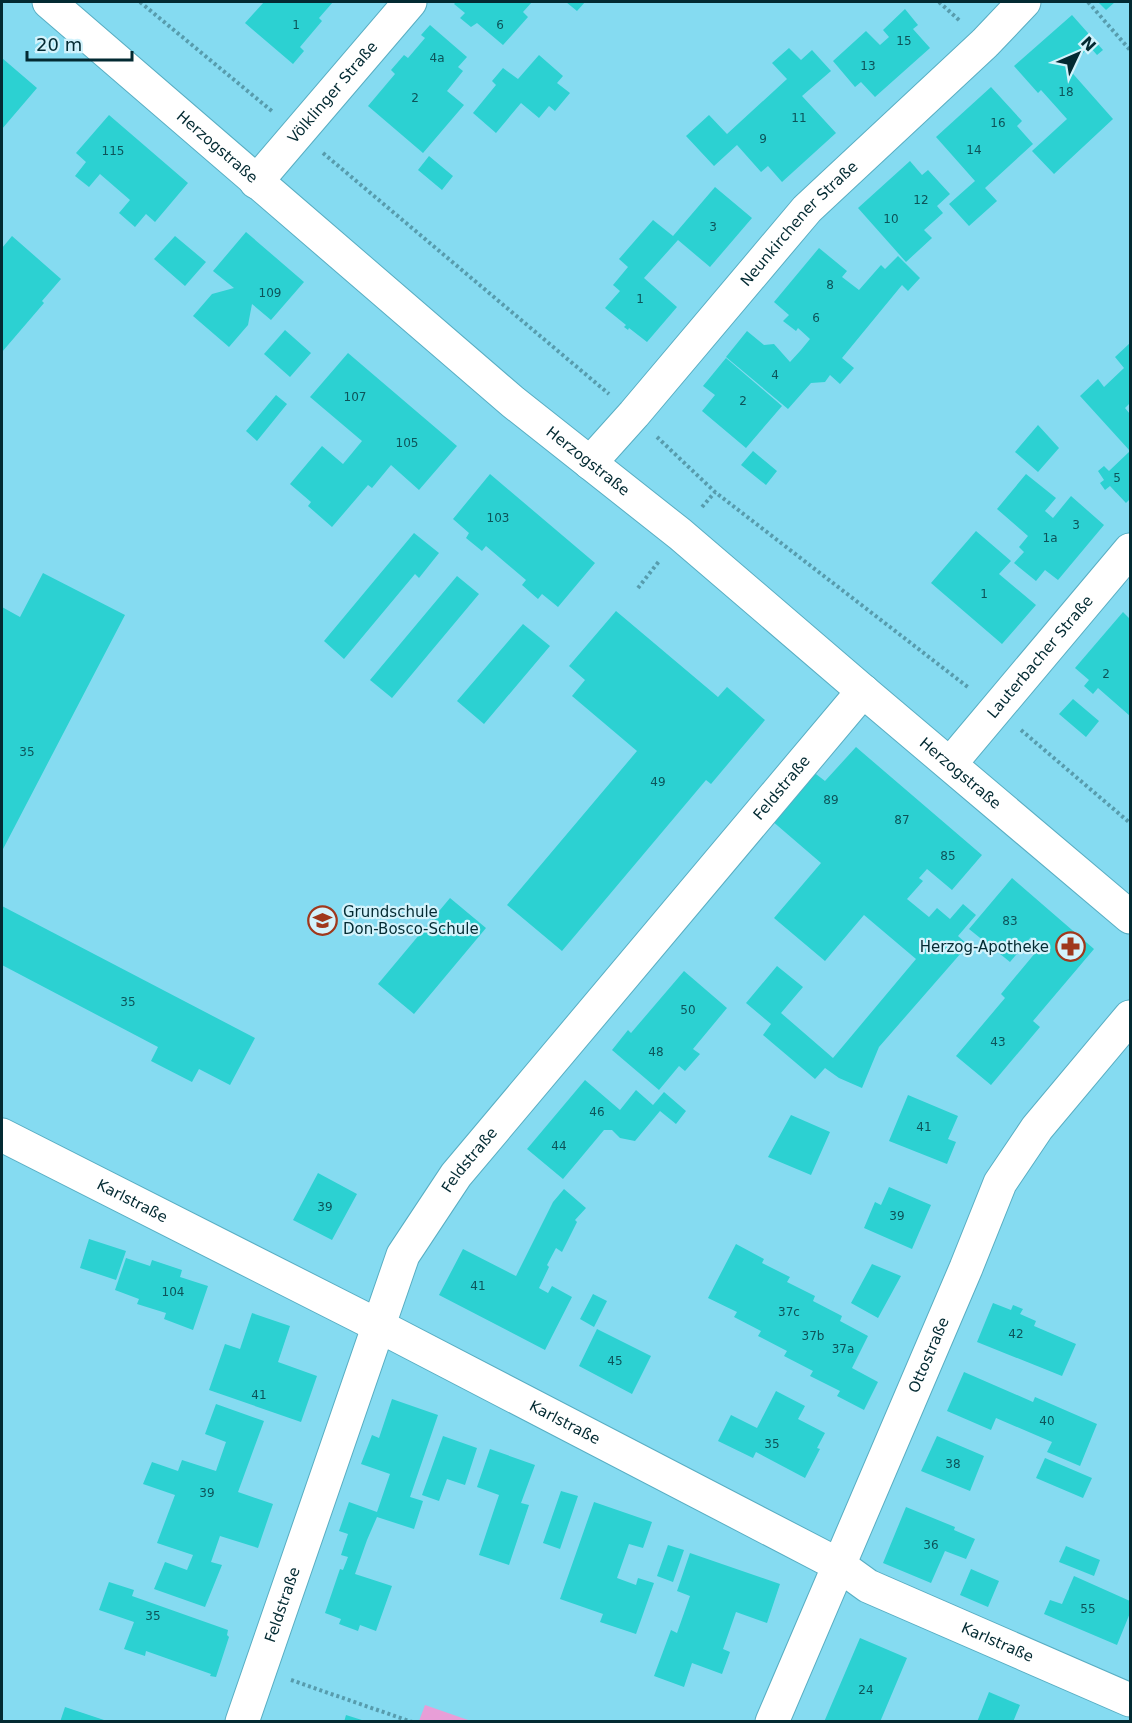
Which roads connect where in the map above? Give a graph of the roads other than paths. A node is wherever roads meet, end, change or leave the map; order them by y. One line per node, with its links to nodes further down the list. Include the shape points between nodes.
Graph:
1 (49, 2): 4 (street, Herzogstraße)
2 (410, 2): 4 (street, Völklinger Straße)
3 (1024, 2): 5 (street, Neunkirchener Straße, via 985,44 807,209)
4 (256, 182): 5 (street, Herzogstraße)
5 (590, 463): 7 (street, Herzogstraße, via 680,534)
6 (1131, 550): 8 (street, Lauterbacher Straße)
7 (863, 691): 8 (street, Herzogstraße); 12 (street, Feldstraße, via 456,1175 403,1255)
8 (950, 764): 9 (street, Herzogstraße)
9 (1131, 917)
10 (1131, 1017): 13 (street, Ottostraße, via 1037,1128 1000,1183)
11 (2, 1136): 12 (street, Karlstraße)
12 (379, 1326): 13 (street, Karlstraße); 15 (street, Feldstraße)
13 (839, 1565): 14 (street, Karlstraße, via 868,1586); 16 (street, Ottostraße)
14 (1131, 1700)
15 (242, 1722)
16 (772, 1722)

